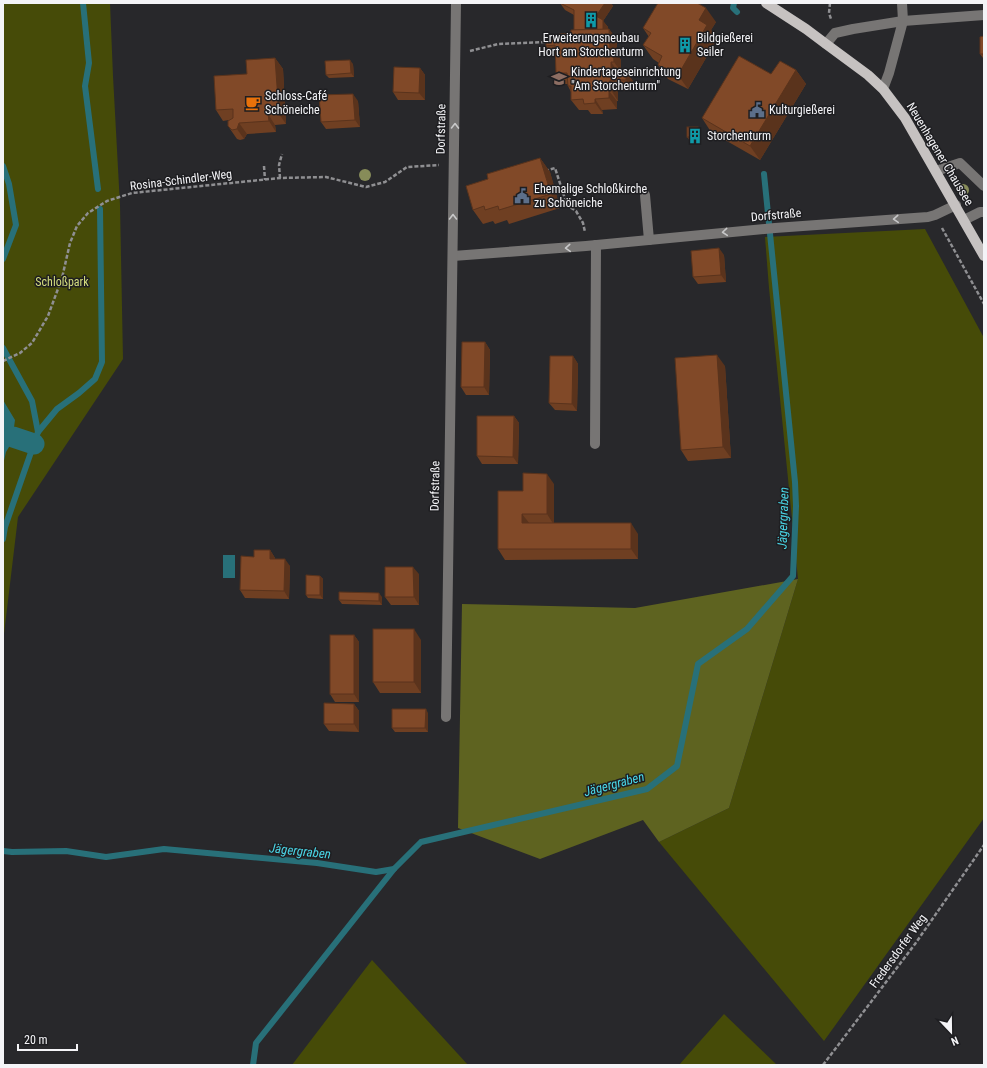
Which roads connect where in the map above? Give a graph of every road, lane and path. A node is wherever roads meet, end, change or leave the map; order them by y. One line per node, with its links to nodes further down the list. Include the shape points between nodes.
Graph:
1 (456, 3): 8 (street, Dorfstraße)
2 (766, 3): 7 (main road, Neuenhagener Chaussee)
3 (902, 3): 5 (street)
4 (984, 15): 5 (street)
5 (903, 21): 7 (street, via 835,33); 9 (street)
6 (547, 42): 8 (path, via 498,44)
7 (826, 44): 9 (main road, Neuenhagener Chaussee)
8 (455, 52): 25 (street, Dorfstraße, one-way to 8)
9 (883, 89): 13 (main road, Neuenhagener Chaussee, via 905,118)
10 (282, 154): 15 (path, via 279,165)
11 (431, 165): 15 (path, Rosina-Schindler-Weg, via 407,167 386,182 366,187 326,178)
12 (264, 166): 16 (path)
13 (936, 171): 17 (street, via 960,163); 19 (main road, Neuenhagener Chaussee)
14 (541, 172): 24 (path, via 556,168 567,205 576,211)
15 (280, 178): 16 (path, Rosina-Schindler-Weg)
16 (265, 180): 28 (path, Rosina-Schindler-Weg, via 132,194 107,201 88,213 77,226 70,244 62,278 48,316 32,343 20,353)
17 (984, 186)
18 (645, 195): 23 (street)
19 (956, 205): 21 (street, Dorfstraße); 22 (main road, Neuenhagener Chaussee)
20 (984, 212): 22 (street)
21 (935, 215): 23 (street, Dorfstraße, one-way to 23); 27 (path)
22 (964, 220): 26 (main road, Neuenhagener Chaussee)
23 (649, 240): 24 (street, Dorfstraße)
24 (591, 246): 25 (street, Dorfstraße, one-way to 25); 29 (street)
25 (453, 256): 30 (street, Dorfstraße)
26 (984, 256)
27 (984, 304)
28 (3, 361)
29 (595, 444)
30 (446, 717)
31 (984, 845): 32 (path, Fredersdorfer Weg, via 915,944)
32 (823, 1065)

